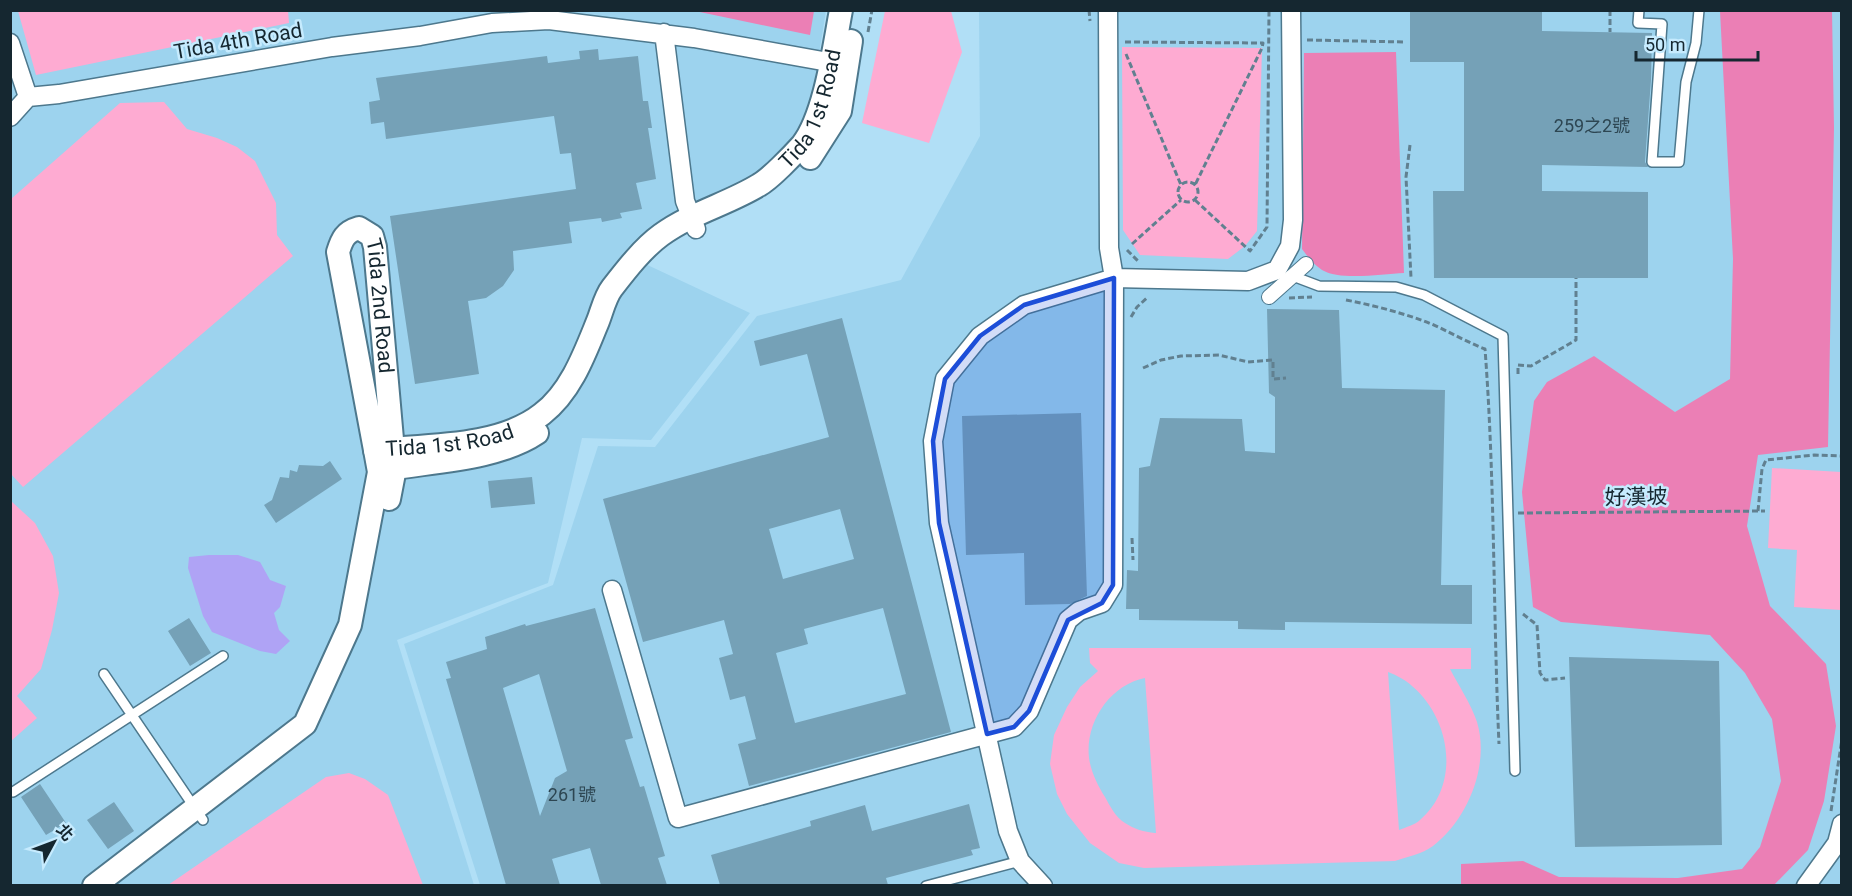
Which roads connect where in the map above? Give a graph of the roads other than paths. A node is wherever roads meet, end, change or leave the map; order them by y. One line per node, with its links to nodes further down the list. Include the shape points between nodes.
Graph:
1 (841, 10): 9 (street, Tida 1st Road)
2 (856, 10): 9 (street, Tida 1st Road)
3 (1108, 10): 15 (street, via 1108,248)
4 (1291, 10): 14 (street, via 1293,220 1290,246)
5 (1639, 10): 6 (lane, via 1638,23 1662,24 1652,162 1679,162 1686,82)
6 (1699, 10)
7 (664, 33): 9 (street, Tida 4th Road); 10 (street, Tida 4th Road, via 549,20 492,23); 12 (street, via 685,201)
8 (10, 43): 10 (street)
9 (839, 64): 12 (street, Tida 1st Road, via 803,144 761,184)
10 (28, 97): 11 (street)
11 (10, 117)
12 (693, 223): 17 (street, Tida 1st Road, via 660,235 610,290 585,354 543,414 518,429 476,441)
13 (1306, 264): 16 (street)
14 (1277, 270): 15 (street, via 1248,281); 23 (lane, via 1318,286 1396,287 1424,295 1503,336)
15 (1114, 278): 22 (street, via 1113,585 1102,603 1079,611 1068,620 1029,711 1014,727); 22 (street, via 1024,304 980,336 945,379 933,441 939,524)
16 (1269, 297)
17 (385, 459): 17 (street, Tida 2nd Road, via 375,247 372,236 359,228 349,231 341,240 338,252); 25 (street, Tida 1st Road, via 350,625 305,724)
18 (612, 590): 22 (street, via 678,818)
19 (223, 656): 21 (lane)
20 (104, 674): 21 (lane)
21 (132, 715): 24 (lane); 25 (lane)
22 (987, 734): 27 (street, via 1008,831)
23 (1515, 771)
24 (13, 792)
25 (199, 814): 28 (street, Tida 1st Road); 29 (street, Tida 1st Road)
26 (1836, 820): 32 (street, via 1837,843)
27 (1020, 861): 30 (lane); 31 (street)
28 (94, 885)
29 (119, 885)
30 (926, 885)
31 (1042, 885)
32 (1806, 885)

